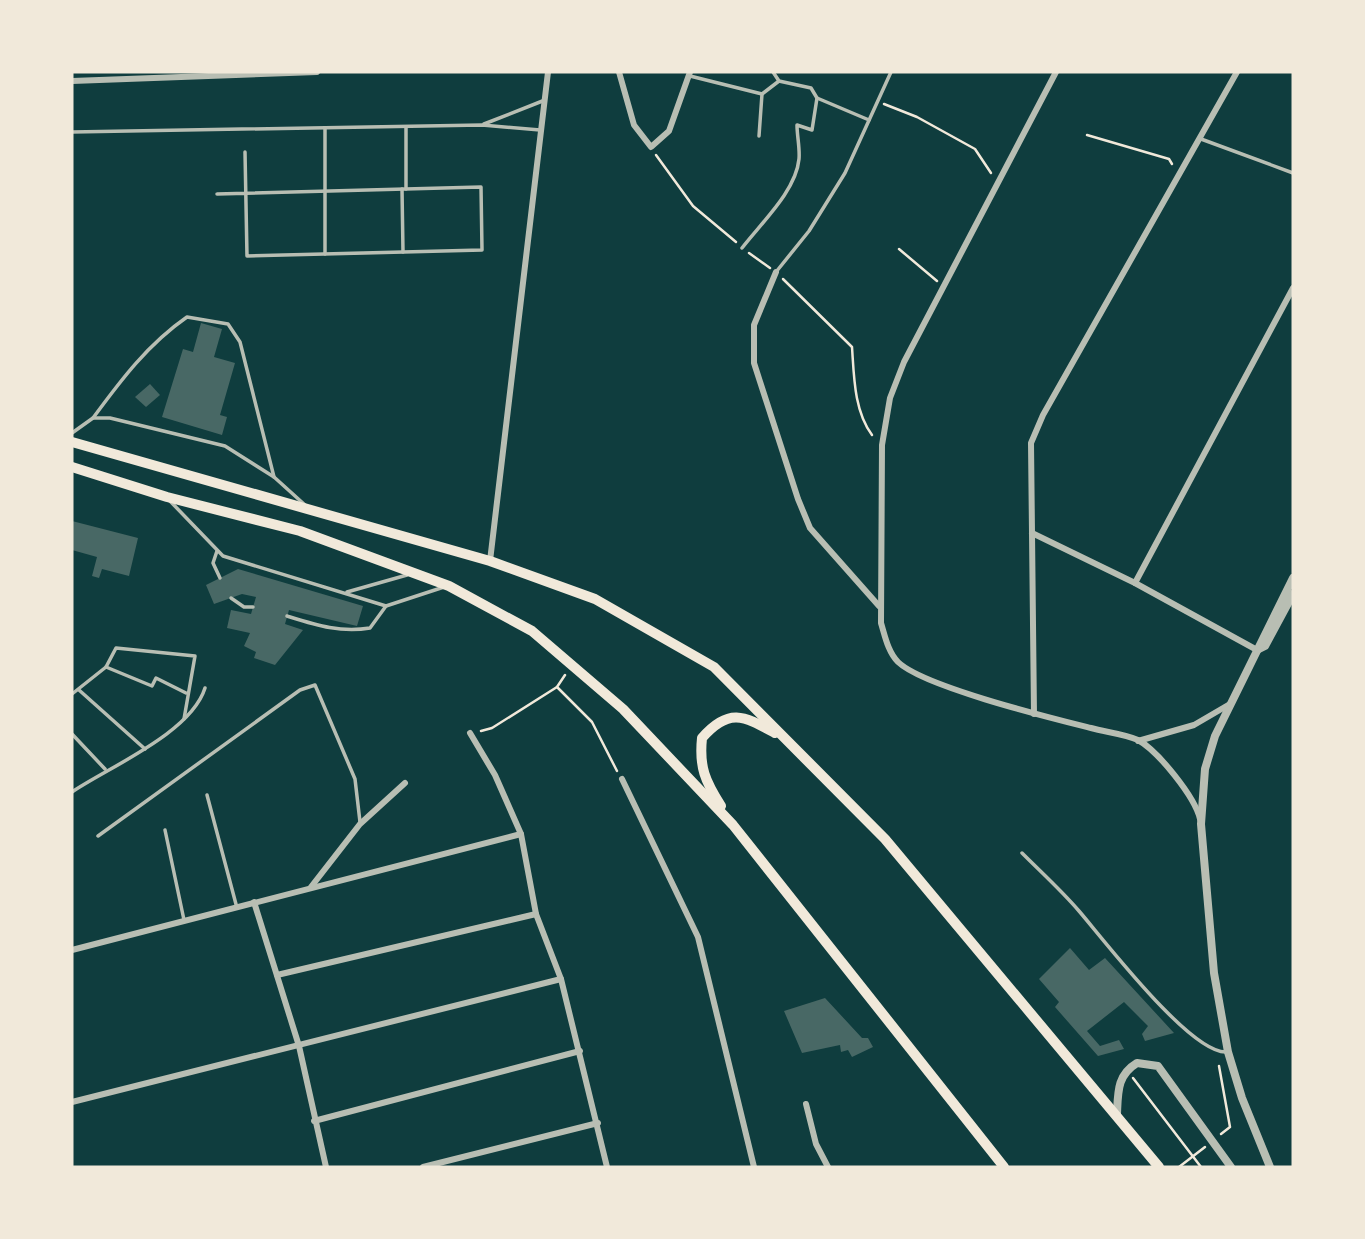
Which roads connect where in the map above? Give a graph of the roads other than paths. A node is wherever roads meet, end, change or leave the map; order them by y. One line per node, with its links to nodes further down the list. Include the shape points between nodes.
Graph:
1 (317, 72): 8 (street)
2 (548, 72): 15 (street)
3 (619, 72): 9 (street, via 634,125 651,147 669,131)
4 (773, 72): 12 (lane)
5 (891, 72): 16 (lane)
6 (1056, 72): 54 (street, via 904,362 890,398 882,445)
7 (1237, 72): 23 (street)
8 (250, 74): 10 (street)
9 (690, 74): 13 (lane)
10 (100, 76): 11 (street)
11 (72, 80)
12 (779, 81): 13 (lane); 14 (lane, via 811,88)
13 (762, 94): 22 (lane)
14 (817, 98): 16 (lane); 30 (lane, via 812,130 797,125 796,172)
15 (545, 100): 17 (lane); 20 (street)
16 (869, 120): 33 (lane, via 831,197)
17 (482, 125): 18 (lane); 20 (lane)
18 (406, 127): 19 (lane); 26 (lane)
19 (325, 128): 21 (lane); 27 (lane)
20 (540, 130): 44 (street)
21 (72, 132)
22 (759, 136)
23 (1201, 139): 25 (lane); 42 (street, via 1043,415 1031,443)
24 (245, 152): 28 (lane)
25 (1293, 173)
26 (404, 189): 27 (lane); 31 (lane); 31 (lane, via 481,187 482,250)
27 (325, 191): 28 (lane); 32 (lane)
28 (246, 193): 29 (lane); 32 (lane, via 247,256)
29 (217, 194)
30 (742, 248)
31 (403, 252): 32 (lane)
32 (325, 254)
33 (776, 272): 54 (street, via 754,324 754,363 810,527)
34 (1293, 288): 48 (street)
35 (93, 418): 36 (lane); 39 (lane, via 110,418 225,446); 39 (lane, via 132,366 187,317 228,324 240,342)
36 (72, 433)
37 (72, 442): 41 (highway)
38 (72, 467): 40 (highway)
39 (274, 477): 41 (lane)
40 (167, 497): 43 (lane); 45 (highway, via 300,531)
41 (310, 509): 44 (highway)
42 (1032, 533): 48 (street); 64 (street)
43 (217, 551): 46 (lane, via 213,563); 50 (lane)
44 (490, 561): 68 (highway, via 595,599 714,667)
45 (414, 572): 49 (highway); 50 (lane)
46 (220, 578)
47 (1293, 578): 57 (street)
48 (1135, 583): 57 (street)
49 (449, 586): 53 (lane); 78 (highway, via 533,631 573,664 623,709)
50 (345, 593): 53 (lane)
51 (1293, 594): 57 (street, via 1265,646)
52 (231, 598): 55 (lane)
53 (386, 606): 56 (lane, via 370,628 353,631)
54 (879, 606): 64 (street, via 885,638 897,661 907,668)
55 (253, 607)
56 (287, 616)
57 (1257, 650): 63 (street)
58 (106, 667): 60 (lane); 61 (lane, via 152,687 156,678); 61 (lane, via 116,648 195,656)
59 (205, 688): 65 (lane, via 201,702)
60 (79, 690): 62 (lane); 70 (lane)
61 (187, 693): 65 (lane)
62 (72, 694)
63 (1232, 703): 69 (street, via 1194,725); 77 (street, via 1214,736 1205,769)
64 (1034, 714): 69 (street)
65 (184, 719): 70 (lane)
66 (470, 733): 80 (street)
67 (72, 734): 71 (lane)
68 (787, 740): 78 (highway, via 746,717 724,718 702,738 702,777); 96 (highway, via 885,839)
69 (1138, 741): 77 (street, via 1185,788 1197,806)
70 (145, 749): 71 (lane)
71 (105, 769): 74 (lane)
72 (622, 779): 103 (street, via 698,937)
73 (405, 783): 76 (street)
74 (72, 792)
75 (206, 794): 85 (lane)
76 (360, 824): 81 (lane, via 355,779 315,685 300,691); 83 (street)
77 (1201, 824): 93 (street, via 1214,973)
78 (733, 825): 105 (highway)
79 (165, 830): 87 (lane)
80 (521, 834): 83 (street); 86 (street)
81 (99, 836)
82 (1022, 853): 93 (lane, via 1078,909 1129,974 1180,1024 1218,1052)
83 (311, 887): 84 (street)
84 (254, 902): 85 (street); 89 (street)
85 (237, 909): 87 (street)
86 (536, 914): 89 (street); 90 (street)
87 (185, 922): 88 (street)
88 (72, 950)
89 (277, 975): 91 (street)
90 (561, 979): 91 (street); 92 (street)
91 (299, 1046): 94 (street); 97 (street)
92 (580, 1052): 97 (street); 98 (street)
93 (1228, 1052): 99 (street)
94 (72, 1102)
95 (806, 1104): 104 (street, via 816,1144)
96 (1117, 1114): 106 (highway); 107 (street, via 1118,1088 1126,1069 1137,1063 1158,1066)
97 (314, 1121): 100 (street)
98 (598, 1123): 101 (street); 102 (street)
99 (1267, 1166)
100 (326, 1167)
101 (423, 1167)
102 (607, 1167)
103 (754, 1167)
104 (828, 1167)
105 (1004, 1167)
106 (1159, 1167)
107 (1231, 1167)

